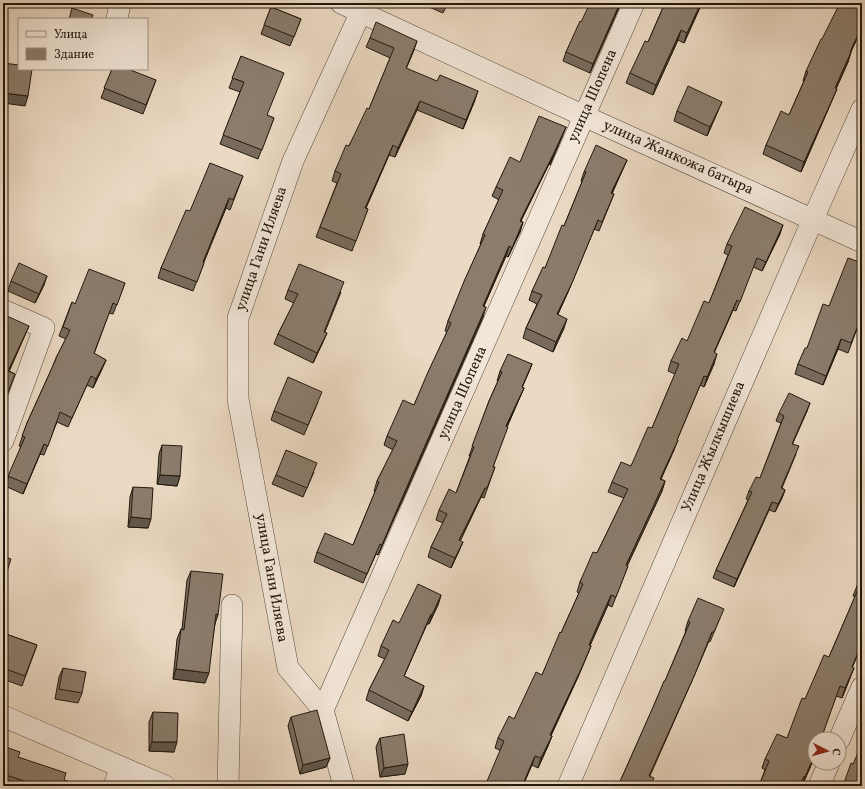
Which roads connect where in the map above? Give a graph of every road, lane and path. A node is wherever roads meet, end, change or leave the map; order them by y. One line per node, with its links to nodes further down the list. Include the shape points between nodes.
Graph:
1 (120, 3): 5 (street)
2 (341, 3): 4 (street, улица Жанкожа батыра)
3 (634, 3): 7 (street, улица Шопена)
4 (363, 8): 7 (street, улица Жанкожа батыра); 14 (street, улица Гани Иляева, via 293,161 238,318 238,399 288,668)
5 (117, 18)
6 (862, 109): 8 (street, Улица Жылкышиева)
7 (584, 116): 8 (street, улица Жанкожа батыра); 14 (street, улица Шопена)
8 (813, 219): 9 (street, улица Жанкожа батыра); 22 (street, Улица Жылкышиева)
9 (862, 242)
10 (3, 310): 11 (street, via 44,328)
11 (3, 441)
12 (232, 605): 20 (street)
13 (862, 687): 16 (street)
14 (323, 710): 21 (street)
15 (3, 716): 18 (street)
16 (843, 731)
17 (826, 771): 23 (street)
18 (117, 776): 19 (street)
19 (165, 786)
20 (228, 786)
21 (344, 786)
22 (568, 786)
23 (819, 786)

